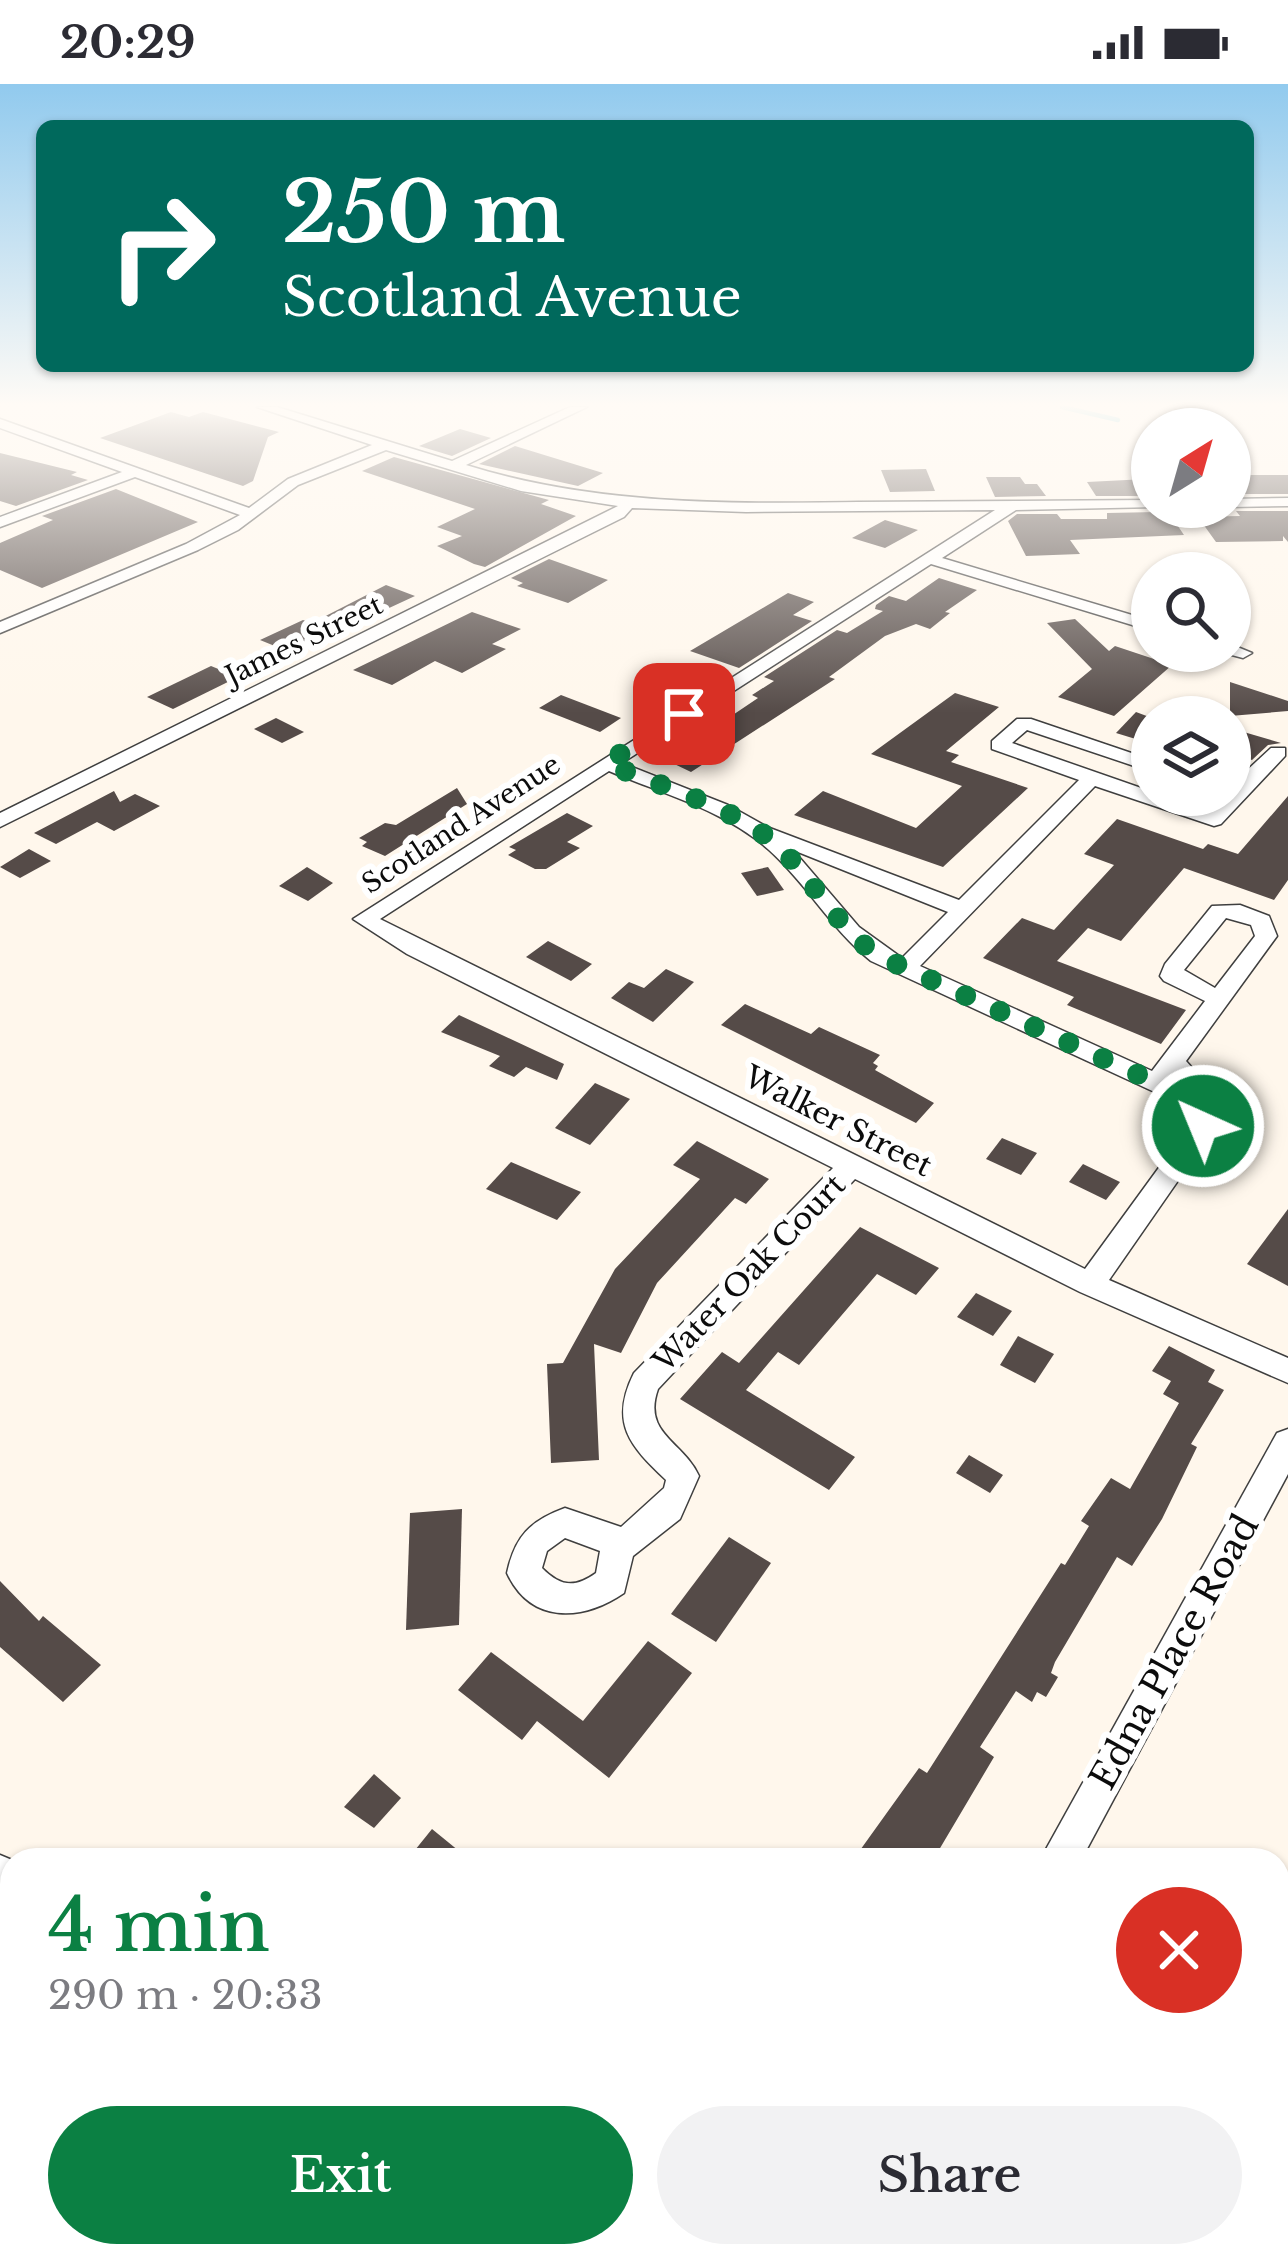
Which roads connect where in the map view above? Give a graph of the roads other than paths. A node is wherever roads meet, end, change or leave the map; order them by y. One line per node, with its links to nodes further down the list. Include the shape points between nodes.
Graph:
1 (35, 509): 7 (street)
2 (238, 509): 6 (street)
3 (259, 509): 6 (street)
4 (623, 509): 17 (street, James Street)
5 (1008, 509): 8 (street, Scotland Avenue)
6 (252, 514): 10 (street)
7 (0, 522)
8 (930, 560): 9 (street); 13 (street, Scotland Avenue)
9 (1131, 620)
10 (0, 628)
11 (1278, 752): 15 (street)
12 (1131, 759): 14 (street, via 1024,723 999,746)
13 (606, 763): 18 (street); 20 (street, Scotland Avenue)
14 (1091, 778): 16 (street); 19 (street)
15 (1251, 778)
16 (1131, 792)
17 (0, 821)
18 (752, 826): 19 (street); 21 (street, via 781,848 860,943)
19 (961, 909): 21 (street)
20 (364, 919): 24 (street, Walker Street)
21 (905, 968): 23 (street)
22 (1219, 999): 23 (street)
23 (1163, 1073): 25 (street, via 1204,1119)
24 (852, 1165): 25 (street, Walker Street); 28 (street, Water Oak Court, via 645,1382 635,1404 638,1426 683,1476 682,1487 645,1532)
25 (1090, 1284): 26 (street, Walker Street)
26 (1288, 1371)
27 (1288, 1443): 29 (street, Edna Place Road)
28 (618, 1546)
29 (1067, 1848)

